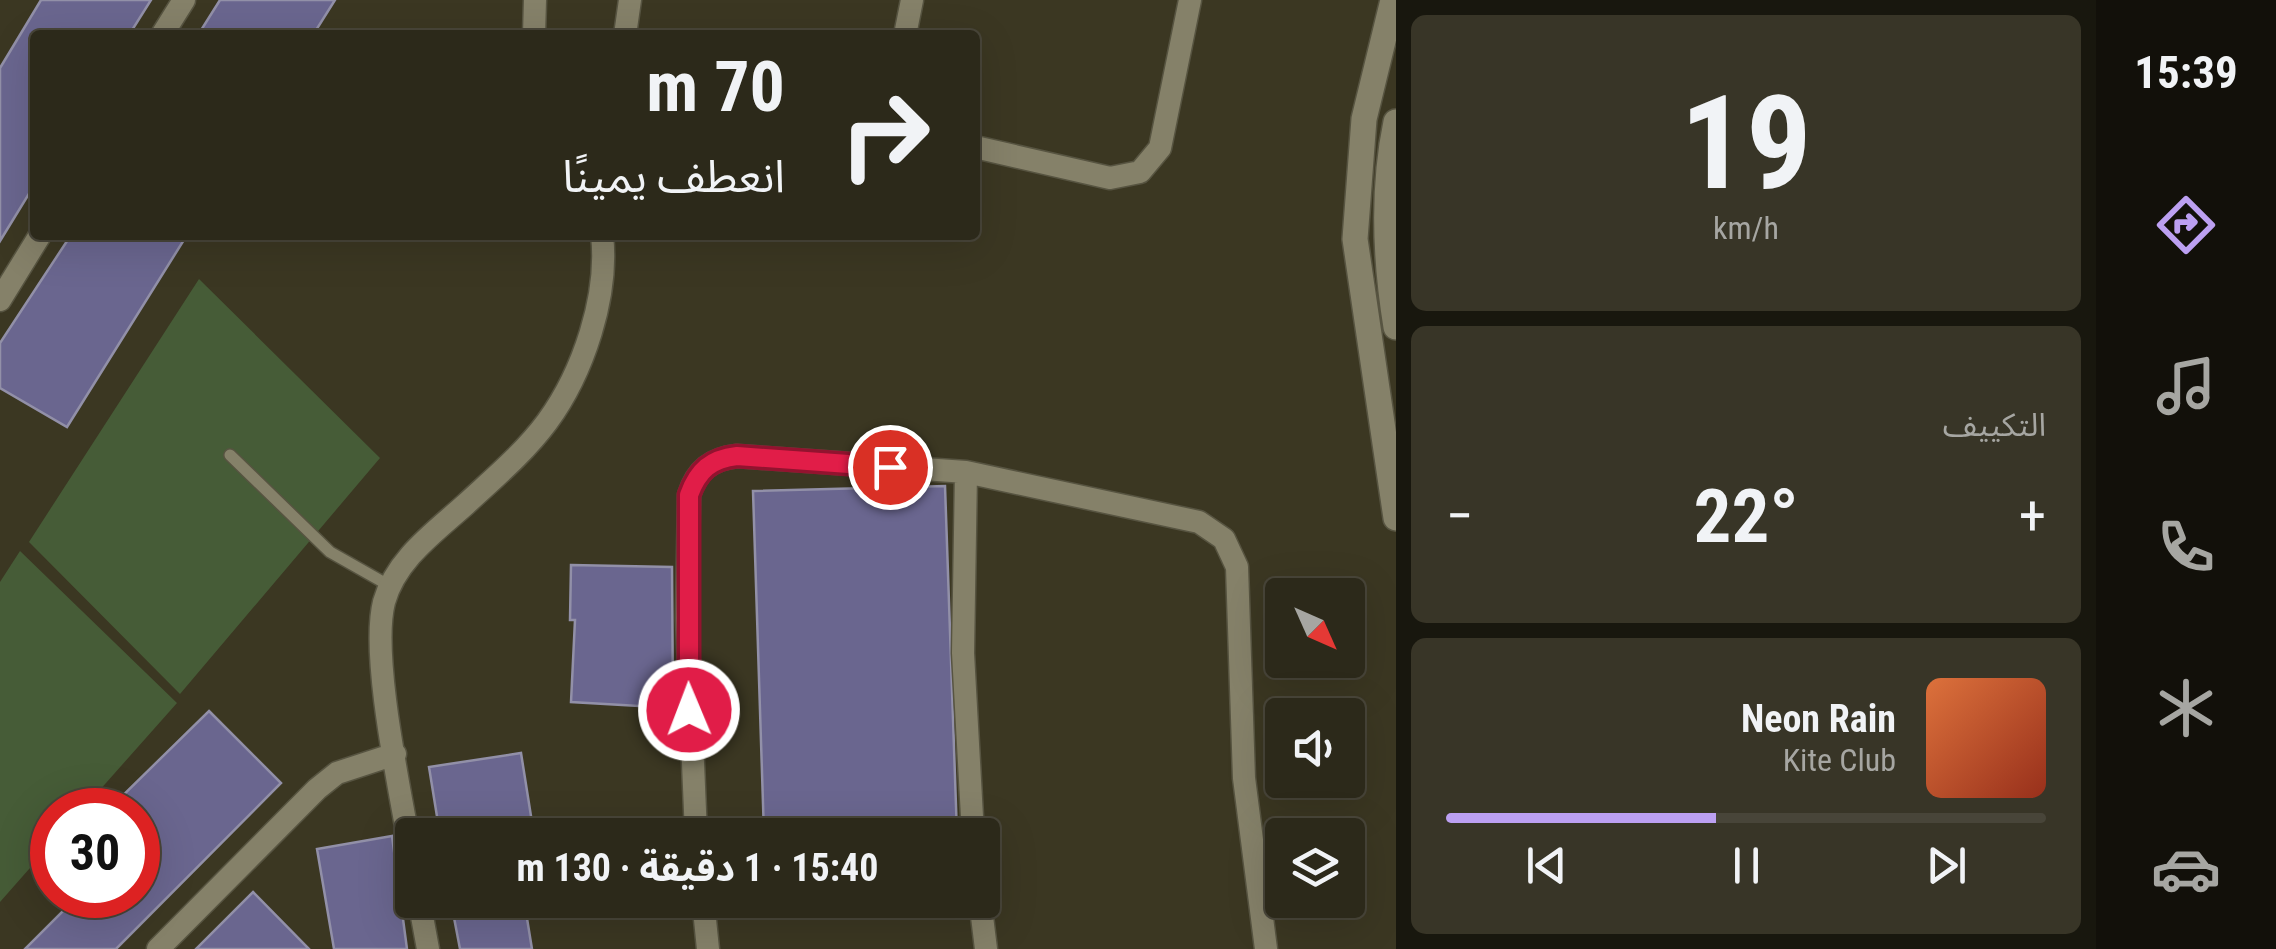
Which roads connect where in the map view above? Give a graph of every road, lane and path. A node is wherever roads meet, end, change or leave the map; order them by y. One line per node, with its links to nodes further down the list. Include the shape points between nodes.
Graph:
1 (184, 0): 7 (street)
2 (535, 0): 8 (street)
3 (630, 0): 9 (street)
4 (912, 0): 10 (street)
5 (1190, 0): 12 (street, via 1160,148 1140,172 1110,178)
6 (1392, 0): 20 (street, via 1364,120 1355,240)
7 (165, 30)
8 (534, 30)
9 (626, 30)
10 (906, 30)
11 (1396, 122): 17 (street, via 1386,241)
12 (980, 148)
13 (36, 240): 15 (street)
14 (602, 240): 21 (street, via 602,288 588,336 548,420 408,557)
15 (6, 275): 16 (street)
16 (0, 300)
17 (1396, 327)
18 (230, 455): 21 (lane, via 330,552)
19 (966, 472): 24 (street, via 737,456 720,458 694,480 687,618); 25 (street, via 962,653); 33 (street, via 1200,522 1224,539 1237,567 1244,778)
20 (1396, 518)
21 (390, 586): 22 (street, via 380,636)
22 (394, 754): 23 (street); 29 (street, via 337,773 317,789)
23 (405, 818)
24 (695, 818)
25 (972, 818)
26 (422, 918): 30 (street)
27 (704, 918): 31 (street)
28 (982, 918): 32 (street)
29 (158, 949)
30 (428, 949)
31 (708, 949)
32 (986, 949)
33 (1266, 949)

